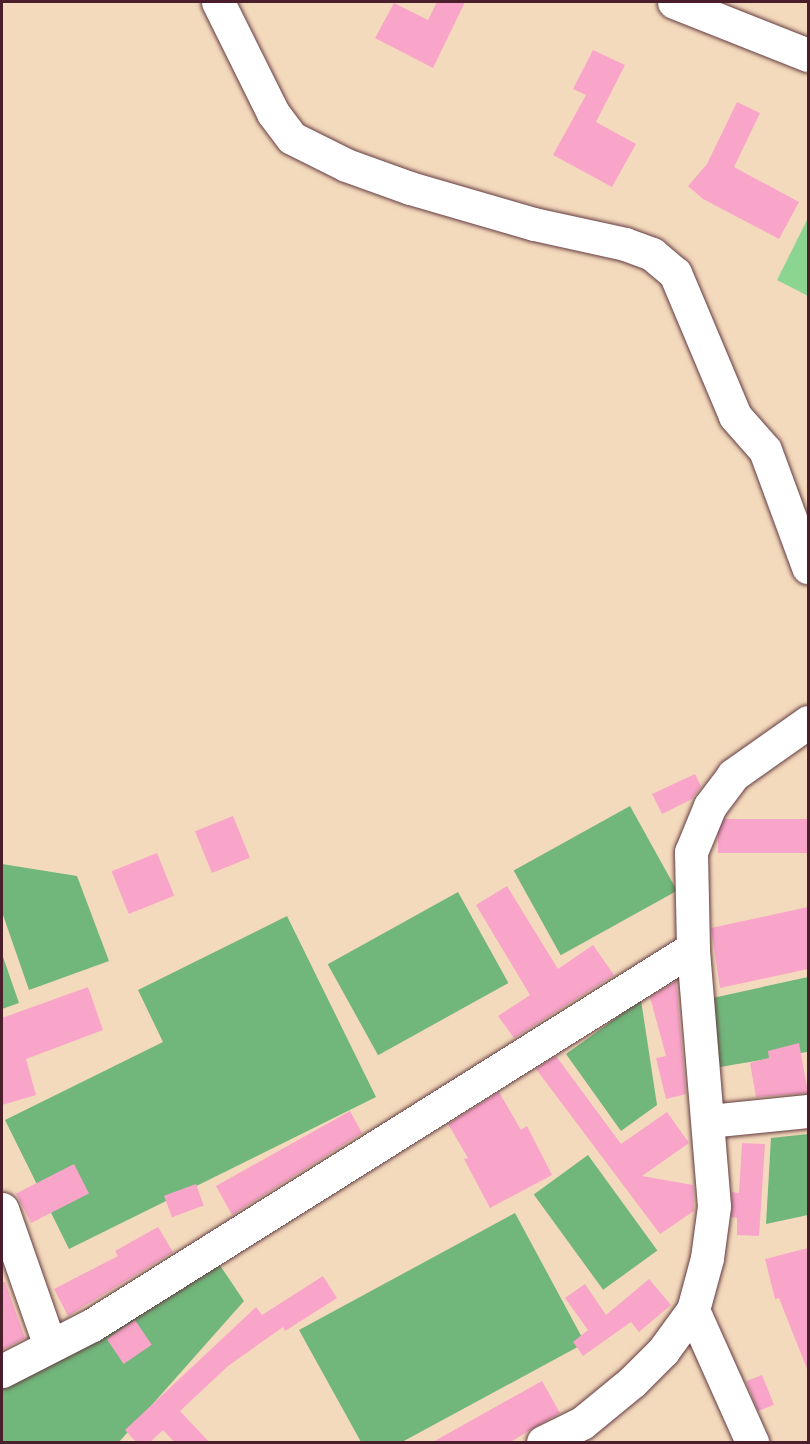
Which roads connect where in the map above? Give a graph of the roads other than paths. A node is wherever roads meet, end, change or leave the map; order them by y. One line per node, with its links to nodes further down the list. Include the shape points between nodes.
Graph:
1 (218, 2): 4 (street, via 273,113 292,138 346,165 410,188 534,224 625,244 652,254 675,273 735,416 765,450)
2 (674, 2): 3 (street)
3 (808, 55)
4 (808, 567)
5 (808, 722): 6 (street, via 733,775 710,806 691,852)
6 (693, 948): 8 (street); 11 (street, via 92,1325)
7 (808, 1111): 8 (street)
8 (710, 1121): 10 (street, via 714,1206 707,1258)
9 (2, 1209): 11 (street)
10 (693, 1310): 13 (street, via 663,1351 632,1382 582,1423); 14 (street)
11 (50, 1346): 12 (street)
12 (2, 1371)
13 (543, 1443)
14 (752, 1443)

